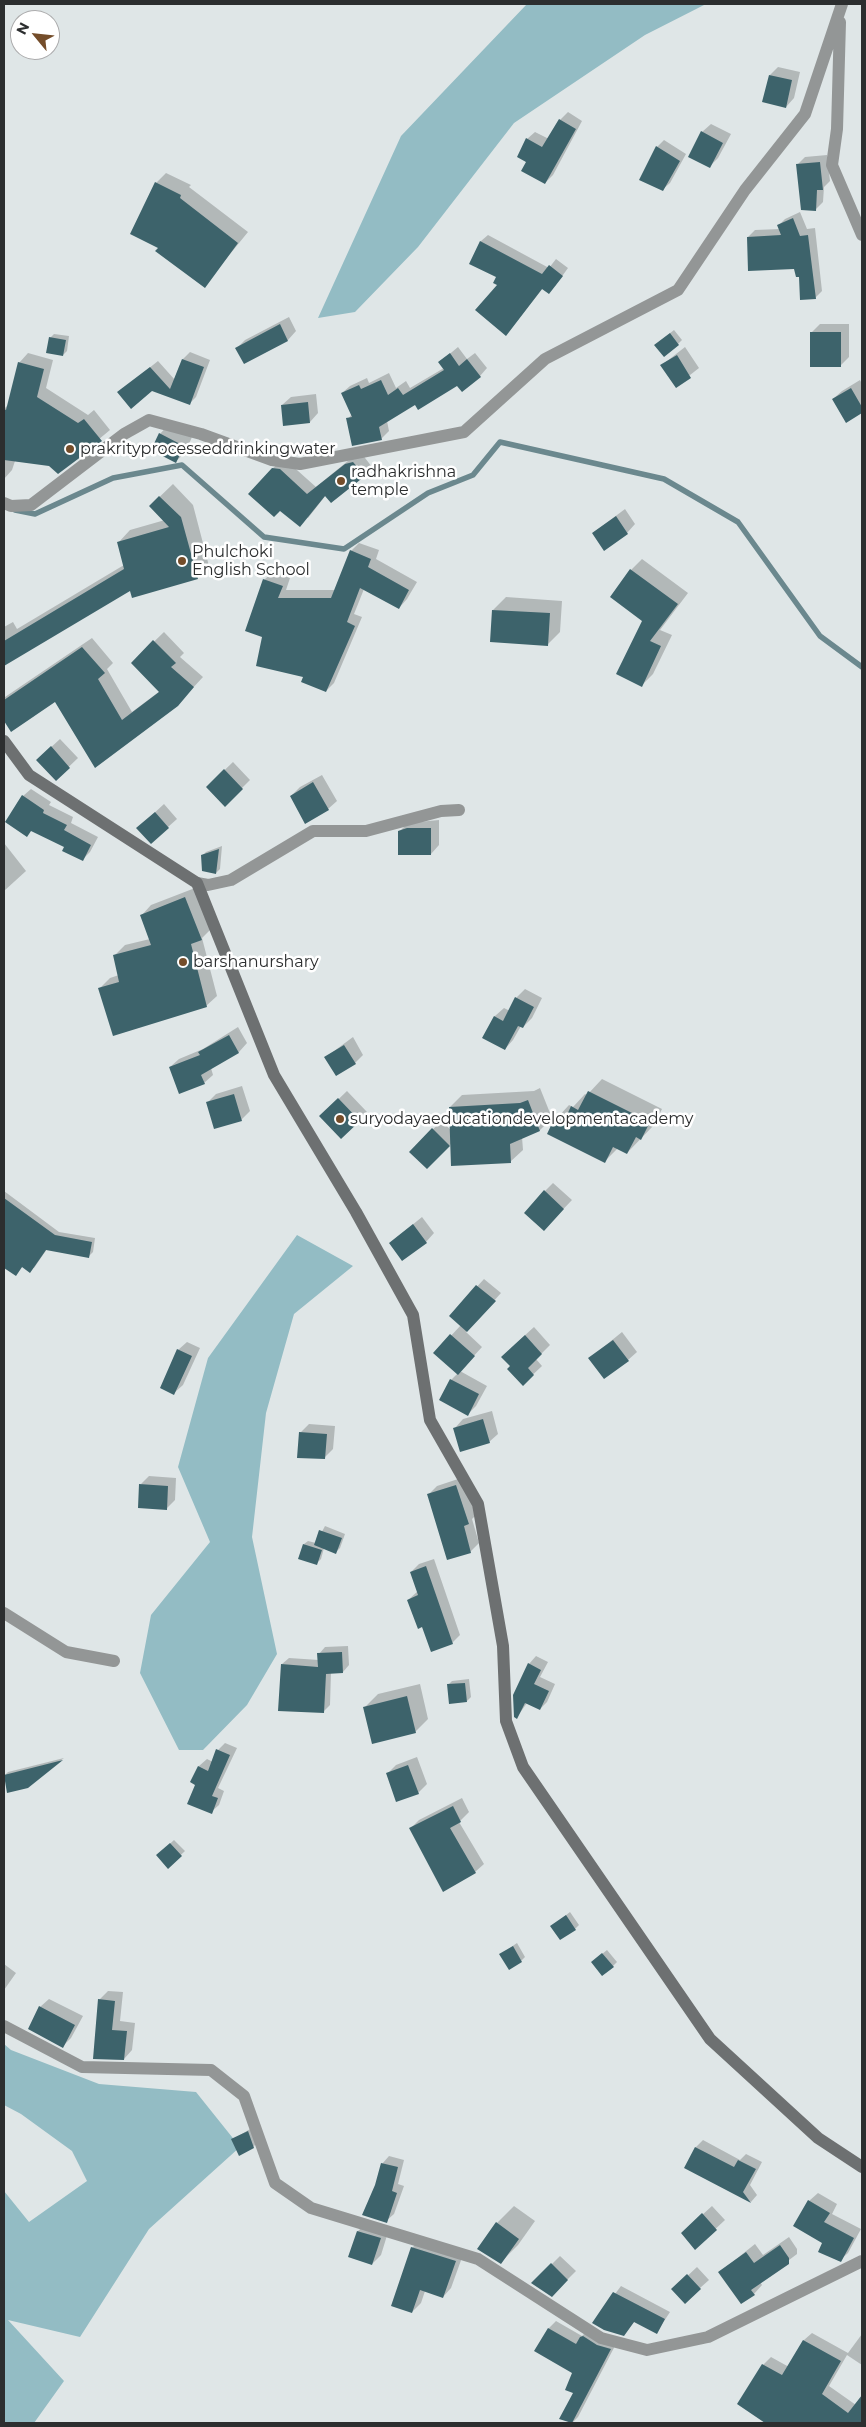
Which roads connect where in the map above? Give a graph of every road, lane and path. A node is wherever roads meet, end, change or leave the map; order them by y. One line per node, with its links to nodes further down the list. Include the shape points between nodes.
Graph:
1 (841, 7): 2 (street, via 838,129 832,165); 3 (street, via 805,114 745,190 678,290 544,359 464,432 300,464 272,460 202,434 149,420 124,434 32,505)
2 (862, 235)
3 (4, 503)
4 (4, 741): 6 (street, via 28,774)
5 (459, 810): 6 (street, via 441,811 366,831 313,831 231,880 208,886)
6 (197, 883): 10 (street, via 274,1075 356,1212 413,1316 430,1420 478,1504 503,1646 506,1721 523,1767 710,2038 818,2138)
7 (4, 1613): 8 (street, via 66,1652)
8 (114, 1661)
9 (4, 2026): 11 (street, via 82,2067 212,2070 244,2096 274,2183 311,2208 478,2259 601,2338 647,2350 708,2337)
10 (862, 2167)
11 (862, 2261)

